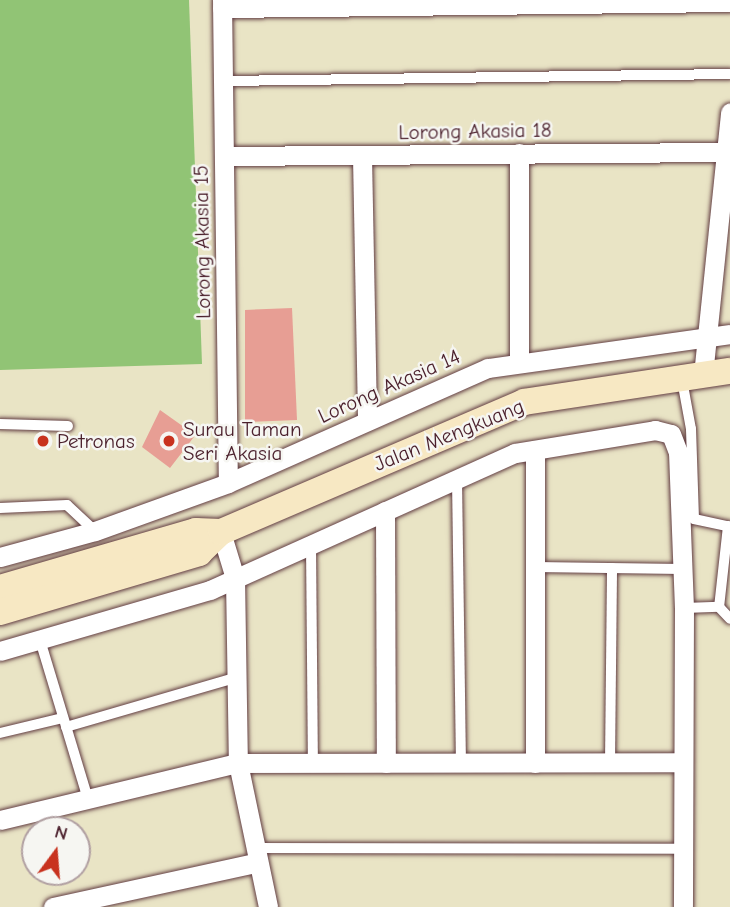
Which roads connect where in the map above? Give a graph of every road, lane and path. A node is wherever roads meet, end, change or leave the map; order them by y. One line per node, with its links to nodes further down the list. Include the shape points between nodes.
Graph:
1 (730, 2): 2 (street)
2 (222, 4): 4 (street, Lorong Akasia 15)
3 (730, 74): 4 (lane)
4 (223, 82): 8 (street, Lorong Akasia 15)
5 (730, 111): 6 (street)
6 (726, 152): 7 (street, Lorong Akasia 18); 11 (street)
7 (519, 153): 9 (street, Lorong Akasia 18); 12 (street)
8 (224, 156): 9 (street, Lorong Akasia 18); 20 (street, Lorong Akasia 15)
9 (362, 156): 15 (street)
10 (730, 334): 11 (street, Lorong Akasia 14)
11 (708, 339): 12 (street, Lorong Akasia 14); 14 (street)
12 (519, 362): 15 (street, Lorong Akasia 14, via 488,368)
13 (730, 371): 14 (main road, Jalan Mengkuang)
14 (693, 377): 24 (main road, Jalan Mengkuang, via 524,402); 33 (lane, via 694,519 728,526)
15 (367, 420): 20 (street, Lorong Akasia 14)
16 (0, 424): 17 (lane)
17 (68, 426)
18 (536, 450): 19 (street, via 515,453); 28 (street); 30 (street, via 655,430 671,434 678,452)
19 (457, 479): 22 (street); 47 (lane)
20 (228, 484): 23 (street, Lorong Akasia 14)
21 (0, 508): 23 (lane, via 67,505)
22 (385, 511): 25 (street); 46 (street)
23 (95, 531): 26 (street); 27 (street, Lorong Akasia 14)
24 (221, 532): 26 (main road, Jalan Mengkuang, via 196,531); 31 (street); 35 (main road, Jalan Mengkuang, via 199,553)
25 (312, 544): 31 (street); 45 (lane)
26 (120, 554): 32 (main road, Jalan Mengkuang)
27 (0, 557)
28 (535, 567): 29 (lane); 48 (street)
29 (612, 568): 30 (lane); 42 (lane)
30 (682, 569): 34 (street)
31 (235, 578): 37 (street, via 210,590); 39 (street)
32 (0, 588)
33 (719, 607): 34 (lane); 36 (lane)
34 (684, 608): 43 (street)
35 (0, 612)
36 (730, 619)
37 (40, 640): 38 (street); 40 (lane)
38 (0, 651)
39 (235, 678): 40 (lane); 44 (street)
40 (64, 723): 41 (lane); 49 (lane)
41 (0, 733)
42 (610, 762): 43 (street); 48 (street)
43 (682, 762): 51 (street)
44 (238, 763): 45 (street); 49 (street); 52 (street)
45 (313, 763): 46 (street)
46 (386, 763): 47 (street)
47 (461, 763): 48 (street)
48 (535, 763)
49 (88, 799): 50 (street)
50 (0, 820)
51 (684, 849): 52 (lane); 55 (street)
52 (254, 856): 53 (street); 54 (street)
53 (53, 907)
54 (268, 907)
55 (683, 907)

